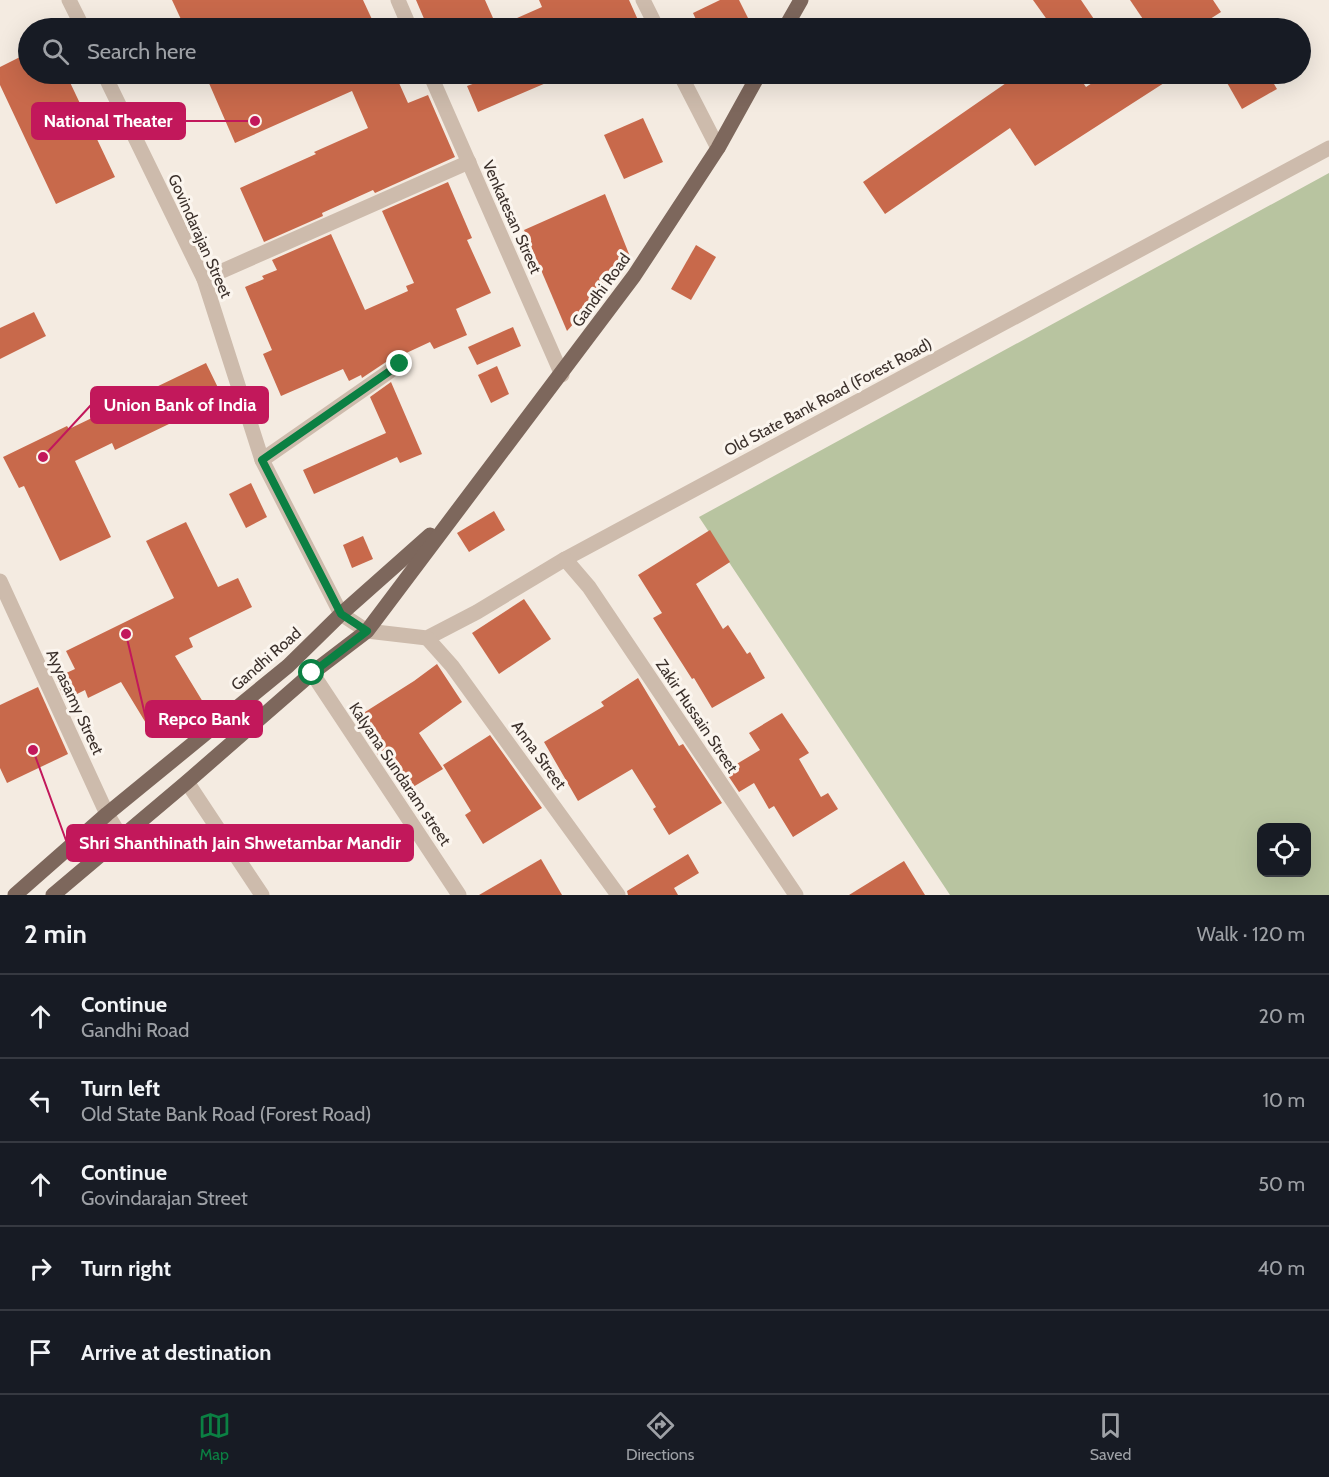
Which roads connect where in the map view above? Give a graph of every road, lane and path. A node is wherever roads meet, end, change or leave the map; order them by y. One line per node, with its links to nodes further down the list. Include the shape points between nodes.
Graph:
1 (69, 0): 5 (street)
2 (398, 0): 6 (street)
3 (643, 0): 7 (street)
4 (801, 0): 8 (main road)
5 (78, 18)
6 (406, 18)
7 (652, 18)
8 (791, 18)
9 (109, 84): 16 (street, Govindarajan Street)
10 (434, 84): 15 (street, Venkatesan Street)
11 (685, 84): 13 (street)
12 (753, 84): 13 (main road, Gandhi Road)
13 (718, 148): 18 (main road, Gandhi Road, via 634,276)
14 (1329, 148): 21 (street, Old State Bank Road (Forest Road))
15 (469, 162): 16 (street); 18 (street, Venkatesan Street)
16 (204, 279): 19 (street, Govindarajan Street)
17 (400, 364): 19 (street)
18 (562, 375): 20 (main road, Gandhi Road)
19 (262, 460): 23 (street, Govindarajan Street)
20 (453, 514): 23 (main road, Gandhi Road); 24 (main road, Gandhi Road)
21 (566, 559): 25 (street, Old State Bank Road (Forest Road)); 35 (street, Zakir Hussain Street, via 589,587)
22 (0, 581): 28 (street, Ayyasamy Street)
23 (341, 614): 24 (street); 28 (main road, Gandhi Road, via 288,666)
24 (367, 631): 25 (street); 26 (main road, Gandhi Road)
25 (427, 638): 34 (street, Anna Street, via 452,666)
26 (312, 673): 27 (main road, Gandhi Road); 33 (street, Kalyana Sundaram street)
27 (187, 782): 29 (main road, Gandhi Road); 32 (street)
28 (107, 814): 29 (street, Ayyasamy Street); 31 (main road, Gandhi Road)
29 (121, 837): 30 (main road, Gandhi Road)
30 (55, 894)
31 (15, 895)
32 (262, 895)
33 (459, 895)
34 (618, 895)
35 (796, 895)

